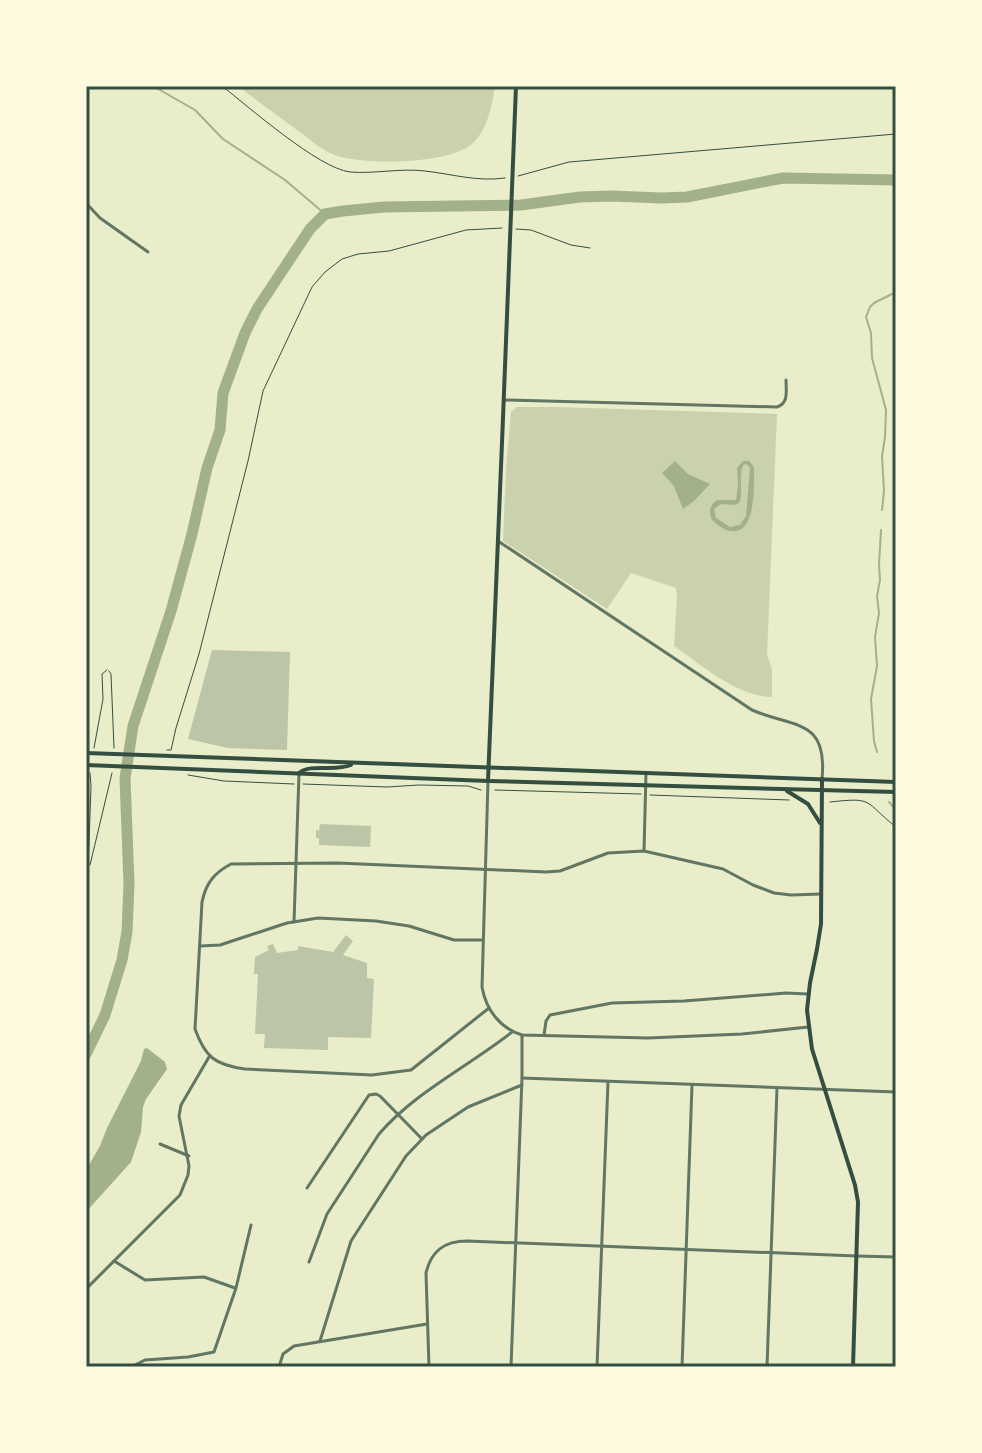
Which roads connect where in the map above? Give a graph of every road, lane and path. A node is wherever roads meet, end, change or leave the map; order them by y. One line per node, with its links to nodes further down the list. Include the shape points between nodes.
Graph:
1 (222, 86): 3 (path, via 319,160 351,172 421,170 497,179 569,162)
2 (516, 86): 8 (main road)
3 (896, 134)
4 (86, 203): 6 (street)
5 (590, 248): 12 (path, via 531,230 466,230 342,259 312,287 263,391)
6 (148, 252)
7 (786, 380): 8 (street, via 786,400 777,407)
8 (505, 400): 9 (main road)
9 (498, 541): 16 (main road); 21 (street, via 752,710 809,730 821,751)
10 (107, 670): 11 (path, via 102,674)
11 (94, 748)
12 (171, 750)
13 (86, 753): 14 (main road)
14 (353, 764): 16 (main road); 18 (main road)
15 (86, 765): 18 (main road)
16 (488, 768): 19 (main road); 22 (main road)
17 (89, 771): 40 (path)
18 (299, 773): 22 (main road); 24 (street)
19 (646, 773): 21 (main road); 25 (street)
20 (193, 775): 24 (path)
21 (822, 779): 23 (main road); 29 (main road)
22 (488, 781): 25 (main road); 38 (street)
23 (896, 782)
24 (298, 784): 26 (path); 37 (street)
25 (645, 785): 28 (main road); 31 (street)
26 (479, 790)
27 (497, 790): 31 (path)
28 (784, 790): 29 (main road); 34 (main road, via 808,804)
29 (822, 791): 30 (main road); 34 (main road)
30 (896, 792)
31 (645, 795): 33 (path); 36 (street)
32 (836, 801): 35 (path, via 864,800)
33 (797, 802)
34 (820, 823): 39 (main road)
35 (896, 827)
36 (644, 851): 38 (street, via 608,853 560,871); 39 (street, via 723,869 774,893)
37 (295, 863): 38 (street); 41 (street); 43 (street, via 231,864 220,870 205,889)
38 (484, 869): 42 (street)
39 (821, 894): 44 (main road, via 820,937)
40 (86, 908)
41 (294, 922): 42 (street, via 376,921 454,940); 43 (street, via 220,945)
42 (482, 940): 45 (street, via 482,987)
43 (199, 946): 50 (street, via 195,1029)
44 (808, 994): 46 (main road); 49 (street, via 597,1005 550,1015)
45 (489, 1008): 47 (street); 50 (street, via 411,1070 397,1073 245,1069)
46 (808, 1027): 49 (street, via 648,1038); 56 (main road)
47 (512, 1032): 48 (street); 58 (street)
48 (522, 1035): 49 (street); 51 (street)
49 (544, 1035)
50 (209, 1057): 61 (street, via 181,1105)
51 (522, 1078): 52 (street); 53 (street)
52 (608, 1082): 54 (street); 65 (street)
53 (522, 1085): 59 (street, via 468,1107); 64 (street)
54 (692, 1085): 55 (street); 66 (street)
55 (777, 1088): 56 (street); 67 (street)
56 (825, 1089): 57 (street); 68 (main road, via 857,1193)
57 (896, 1092)
58 (399, 1114): 59 (street); 62 (street, via 380,1096 369,1095); 71 (street, via 379,1134 327,1214)
59 (422, 1139): 75 (street, via 351,1241)
60 (160, 1144): 61 (street)
61 (189, 1156): 70 (street, via 180,1195)
62 (307, 1188)
63 (251, 1225): 72 (street)
64 (516, 1243): 65 (street); 74 (street, via 455,1241 436,1251 426,1273); 79 (street)
65 (601, 1246): 66 (street); 80 (street)
66 (686, 1249): 67 (street); 81 (street)
67 (772, 1253): 68 (street); 82 (street)
68 (857, 1256): 69 (street); 83 (main road)
69 (896, 1257)
70 (114, 1261): 72 (street, via 145,1280 204,1277); 73 (street)
71 (309, 1262)
72 (236, 1288): 76 (street, via 214,1352 145,1360)
73 (86, 1289)
74 (427, 1324): 75 (street); 78 (street)
75 (320, 1341): 77 (street, via 289,1348)
76 (131, 1367)
77 (279, 1367)
78 (429, 1367)
79 (511, 1367)
80 (597, 1367)
81 (682, 1367)
82 (767, 1367)
83 (853, 1367)

